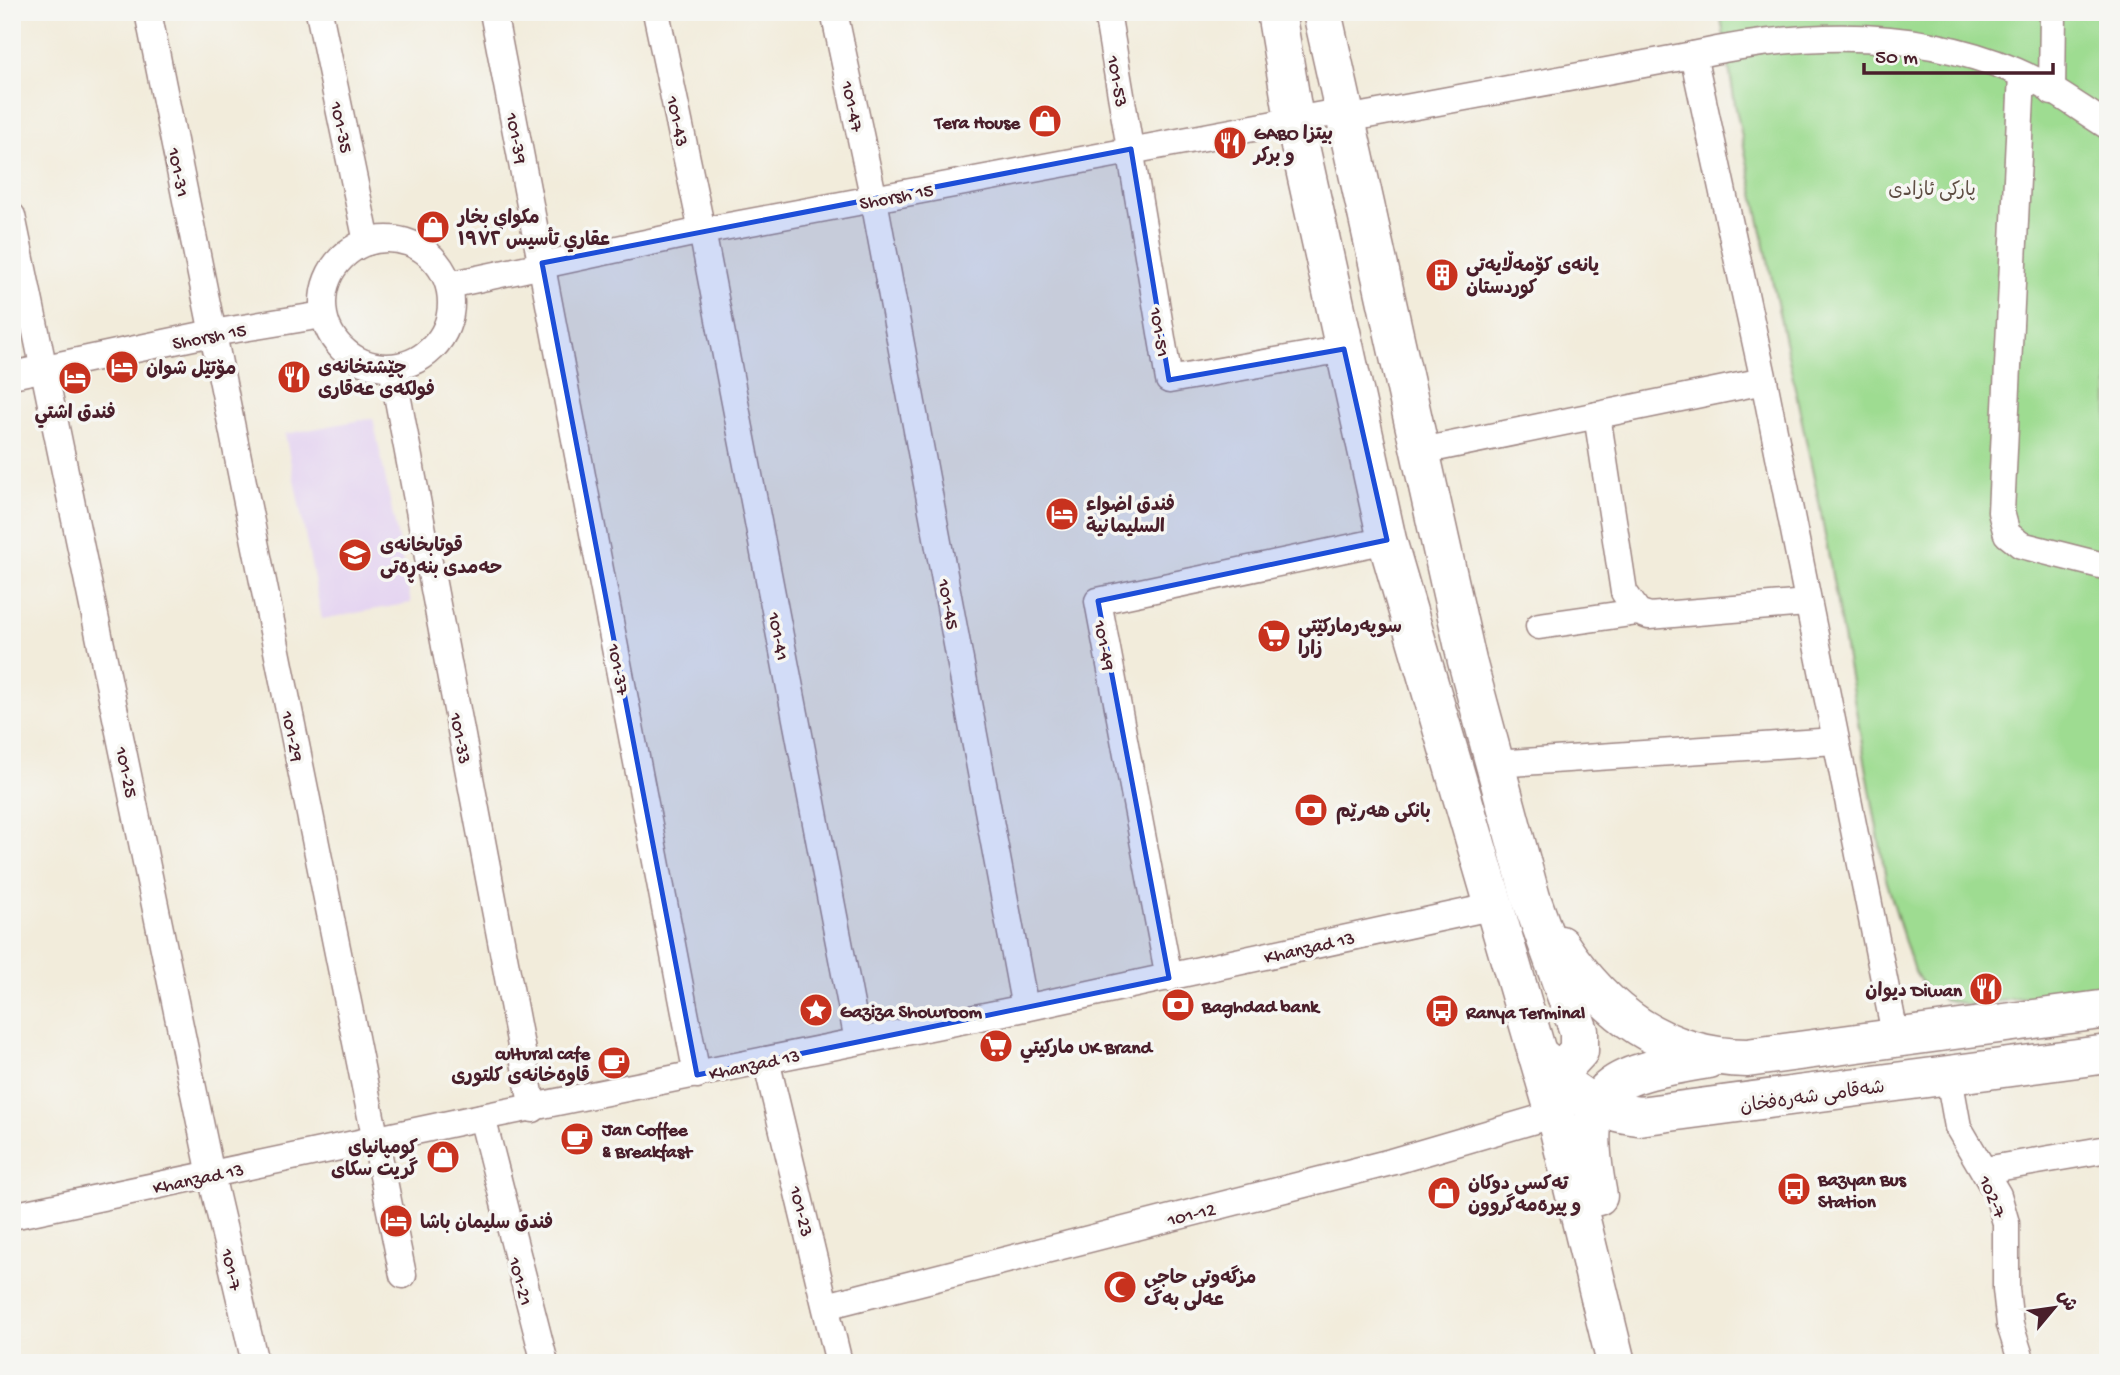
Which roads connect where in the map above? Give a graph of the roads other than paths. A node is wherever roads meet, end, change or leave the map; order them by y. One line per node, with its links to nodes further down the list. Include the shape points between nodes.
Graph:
1 (148, 12): 24 (street, 101-31)
2 (319, 12): 20 (street, 101-35)
3 (493, 12): 21 (street, 101-39)
4 (656, 12): 19 (street, 101-43)
5 (834, 12): 17 (street, 101-47)
6 (1107, 12): 16 (street, 101-53)
7 (1276, 12): 14 (main road)
8 (1322, 12): 13 (main road)
9 (2053, 12): 12 (street)
10 (1693, 55): 11 (street, Shorsh 15, via 1759,41 1879,38 1946,47); 13 (street, Shorsh 15); 29 (street)
11 (2022, 75): 12 (street, Shorsh 15); 33 (street, via 2001,512 2007,534 2021,545)
12 (2052, 92): 15 (street, Shorsh 15)
13 (1345, 115): 14 (street, Shorsh 15); 31 (main road)
14 (1294, 119): 16 (street, Shorsh 15); 25 (main road)
15 (2108, 126)
16 (1131, 149): 17 (street, Shorsh 15); 25 (street, 101-51, via 1169,380)
17 (874, 200): 19 (street, Shorsh 15); 42 (street, 101-45)
18 (12, 216): 27 (street, 101-25)
19 (702, 231): 21 (street, Shorsh 15); 45 (street, 101-41)
20 (367, 242): 22 (street, via 388,238 426,251); 23 (street, via 350,250 327,278)
21 (542, 263): 22 (street, Shorsh 15); 50 (street, 101-37)
22 (449, 285): 26 (street, via 452,304 441,340 411,364)
23 (324, 315): 24 (street, Shorsh 15); 26 (street, via 330,333 356,360)
24 (212, 333): 27 (street, Shorsh 15); 56 (street, 101-29)
25 (1344, 348): 32 (main road)
26 (392, 368): 53 (street, 101-33)
27 (44, 369): 28 (street, Shorsh 15); 59 (street, 101-25)
28 (12, 375)
29 (1764, 381): 30 (street); 34 (street)
30 (1597, 415): 31 (street); 35 (street, via 1624,592)
31 (1422, 451): 38 (main road, via 1467,661)
32 (1387, 540): 40 (main road); 41 (street, 101-49, via 1098,601)
33 (2108, 567)
34 (1807, 603): 35 (street, via 1649,616); 37 (street)
35 (1638, 612): 36 (street)
36 (1539, 626)
37 (1835, 741): 38 (street); 44 (street)
38 (1495, 764): 39 (main road)
39 (1531, 898): 40 (main road); 46 (main road, via 1580,1041 1575,1059 1566,1065 1554,1068); 48 (main road, via 1574,966 1616,1010 1649,1034)
40 (1494, 906): 41 (street, Khanzad 13); 46 (main road)
41 (1169, 978): 42 (street, Khanzad 13)
42 (1025, 1008): 45 (street, Khanzad 13)
43 (2108, 1009): 44 (main road)
44 (1896, 1039): 48 (main road)
45 (858, 1041): 49 (street, Khanzad 13)
46 (1537, 1054): 52 (main road, شەقامی شەرەفخان, via 1571,1091); 54 (main road)
47 (2108, 1054): 51 (main road, شەقامی شەرەفخان)
48 (1715, 1058): 52 (main road, via 1630,1074 1608,1087)
49 (766, 1060): 50 (street, Khanzad 13); 62 (street, 101-23)
50 (697, 1075): 53 (street, Khanzad 13)
51 (1949, 1077): 52 (main road, شەقامی شەرەفخان, via 1658,1115 1623,1115); 58 (street, 102-7, via 1958,1127)
52 (1597, 1107): 67 (main road, via 1590,1152)
53 (533, 1109): 55 (street, Khanzad 13)
54 (1555, 1114): 62 (street, 101-12, via 1391,1162); 66 (main road)
55 (482, 1117): 56 (street, Khanzad 13); 64 (street, 101-21)
56 (377, 1140): 59 (street, Khanzad 13); 61 (street, 101-29)
57 (2108, 1149): 58 (street)
58 (1985, 1170): 68 (street, 102-7, via 2006,1223 2010,1325)
59 (211, 1175): 60 (street, Khanzad 13); 63 (street, 101-7)
60 (12, 1216)
61 (403, 1275)
62 (825, 1306): 65 (street, 101-23)
63 (256, 1363)
64 (545, 1363)
65 (839, 1363)
66 (1616, 1363)
67 (1637, 1363)
68 (2022, 1363)

